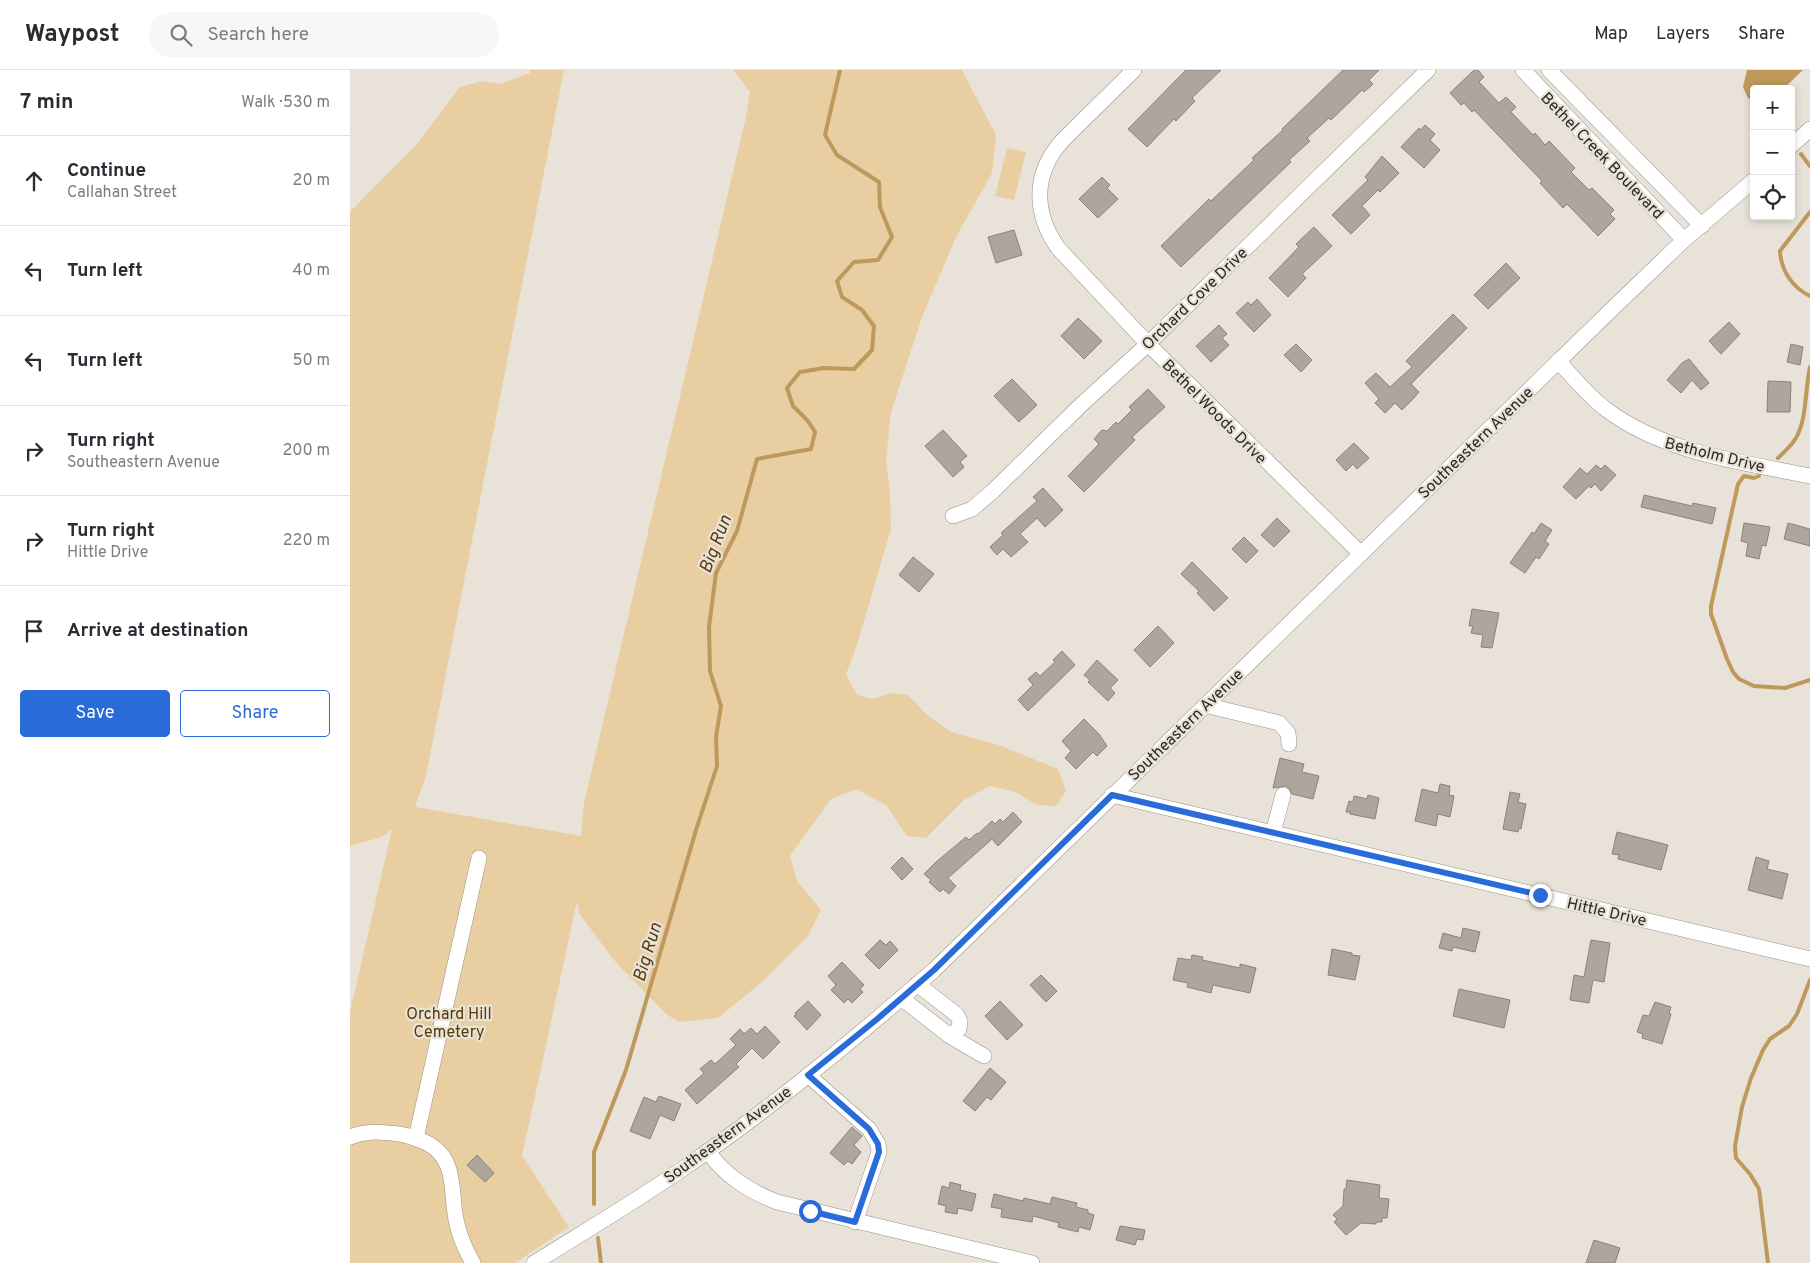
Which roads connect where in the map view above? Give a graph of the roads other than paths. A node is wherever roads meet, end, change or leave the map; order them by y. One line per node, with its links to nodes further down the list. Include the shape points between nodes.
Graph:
1 (1134, 70): 14 (street, Bethel Woods Drive, via 1055,149 1042,176 1040,197 1046,228 1058,248)
2 (1428, 70): 14 (street, Orchard Cove Drive)
3 (1523, 70): 6 (street, Bethel Creek Boulevard)
4 (1549, 70): 5 (street, Bethel Creek Boulevard)
5 (1568, 89): 6 (street); 9 (street, Bethel Creek Boulevard)
6 (1553, 102): 10 (street, Bethel Creek Boulevard)
7 (1810, 129): 8 (street)
8 (1795, 142)
9 (1628, 151): 10 (street); 12 (street, Bethel Creek Boulevard)
10 (1614, 165): 13 (street, Bethel Creek Boulevard)
11 (1750, 184): 12 (street, Southeastern Avenue)
12 (1702, 226): 13 (street, Southeastern Avenue)
13 (1684, 240): 15 (street, Southeastern Avenue)
14 (1148, 344): 17 (street, Orchard Cove Drive, via 993,491 972,509); 18 (street, Bethel Woods Drive)
15 (1558, 361): 16 (street, Betholm Drive, via 1606,409 1654,438 1683,448); 18 (street, Southeastern Avenue)
16 (1810, 476)
17 (953, 516)
18 (1361, 554): 19 (street, Southeastern Avenue)
19 (1205, 705): 20 (street, via 1279,723 1288,733); 21 (street, Southeastern Avenue)
20 (1289, 744)
21 (1112, 795): 23 (street, Hittle Drive); 26 (street, Southeastern Avenue)
22 (1283, 795): 23 (street)
23 (1273, 833): 25 (street, Hittle Drive)
24 (479, 858): 32 (street)
25 (1810, 959)
26 (917, 984): 27 (street, Southeastern Avenue); 28 (street, via 960,1021 959,1029)
27 (901, 998): 28 (street); 30 (street, Southeastern Avenue)
28 (950, 1036): 29 (street)
29 (984, 1056)
30 (808, 1075): 33 (street, Southeastern Avenue); 34 (street, via 869,1129 878,1144 879,1152)
31 (350, 1137): 32 (street, via 374,1131)
32 (416, 1138): 35 (street, via 432,1146 446,1162 452,1179 456,1223)
33 (708, 1151): 34 (street, via 733,1178 766,1198); 36 (street, Southeastern Avenue)
34 (855, 1222): 37 (street)
35 (474, 1263)
36 (534, 1263)
37 (1032, 1263)

